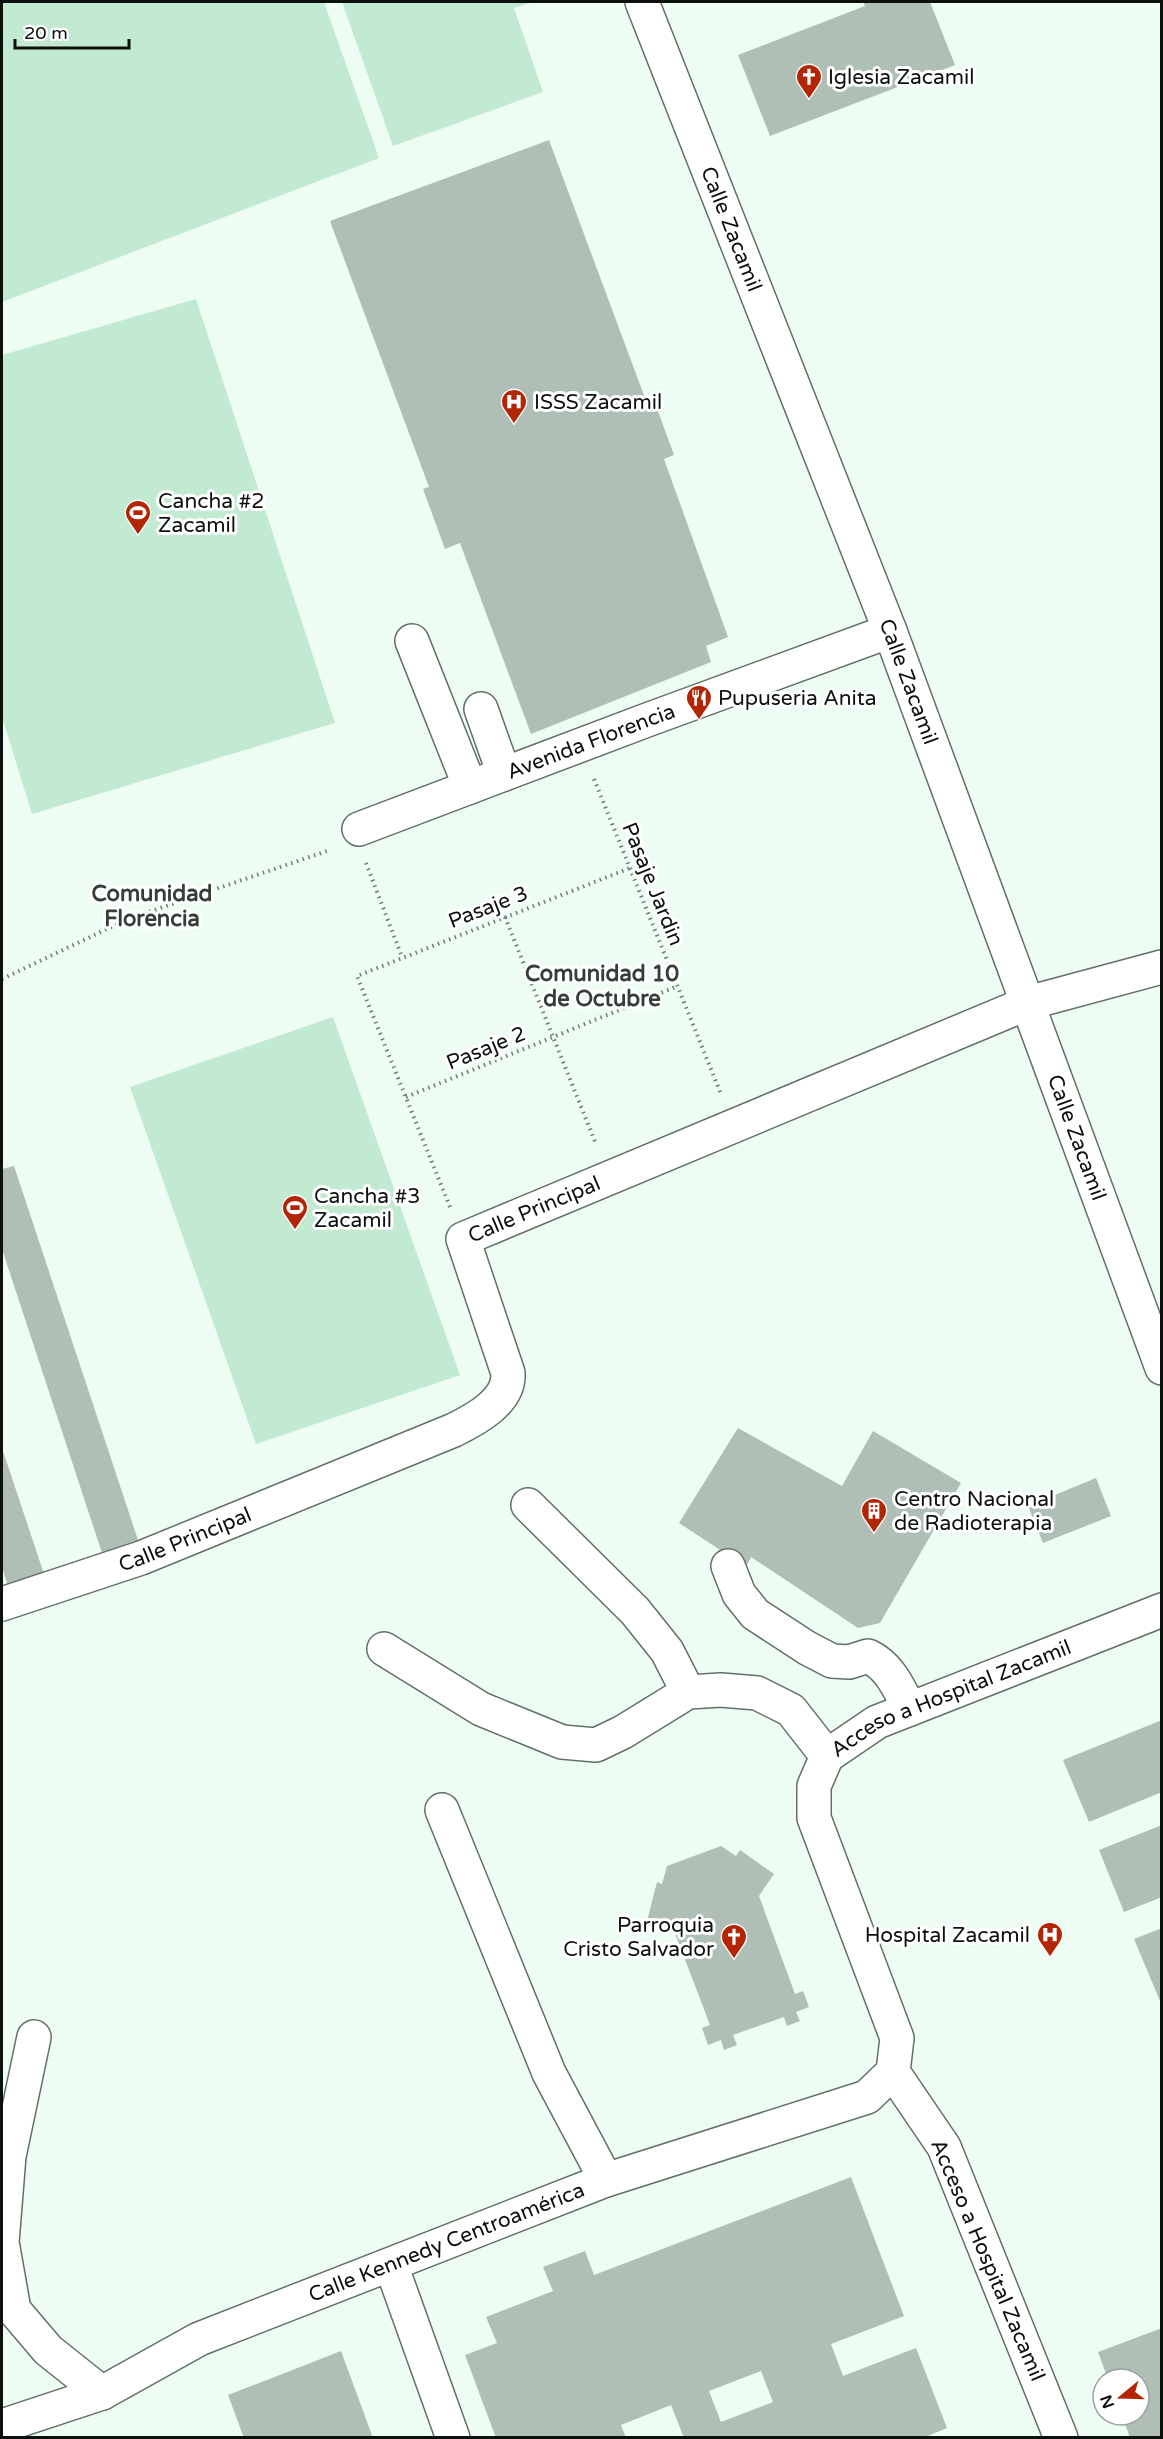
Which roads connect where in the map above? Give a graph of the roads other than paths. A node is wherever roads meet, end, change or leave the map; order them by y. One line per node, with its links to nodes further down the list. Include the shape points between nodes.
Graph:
1 (642, 2): 2 (street, Calle Zacamil)
2 (890, 631): 5 (street, Avenida Florencia); 9 (street, Calle Zacamil)
3 (412, 641): 6 (street)
4 (481, 709): 5 (street)
5 (504, 774): 6 (street, Avenida Florencia)
6 (470, 787): 7 (street, Avenida Florencia)
7 (347, 839)
8 (1161, 967): 9 (street)
9 (1028, 1003): 10 (street, Calle Zacamil); 13 (street, Calle Principal, via 463,1239 508,1373 509,1382 500,1399 454,1430 141,1558)
10 (1161, 1368)
11 (528, 1505): 16 (street, via 635,1611 666,1651)
12 (728, 1566): 17 (street, via 739,1594 755,1614 832,1661 849,1662 868,1656 879,1661)
13 (2, 1604)
14 (1161, 1610): 17 (street, Acceso a Hospital Zacamil)
15 (384, 1649): 16 (street, via 482,1709 562,1742 596,1745)
16 (688, 1692): 18 (street, via 757,1694 791,1710)
17 (910, 1709): 18 (street, Acceso a Hospital Zacamil, via 877,1722)
18 (827, 1756): 21 (street, Acceso a Hospital Zacamil, via 814,1786 814,1818 897,2038)
19 (442, 1810): 22 (street, via 549,2073)
20 (34, 2037): 24 (street, via 9,2156 2,2242 14,2310 48,2350)
21 (893, 2072): 22 (street, Calle Kennedy Centroamérica, via 867,2097); 27 (street, Acceso a Hospital Zacamil, via 944,2147)
22 (606, 2180): 23 (street, Calle Kennedy Centroamérica)
23 (391, 2265): 24 (street, Calle Kennedy Centroamérica, via 199,2339); 26 (street)
24 (102, 2393): 25 (street, Calle Kennedy Centroamérica)
25 (2, 2426)
26 (453, 2438)
27 (1061, 2438)

